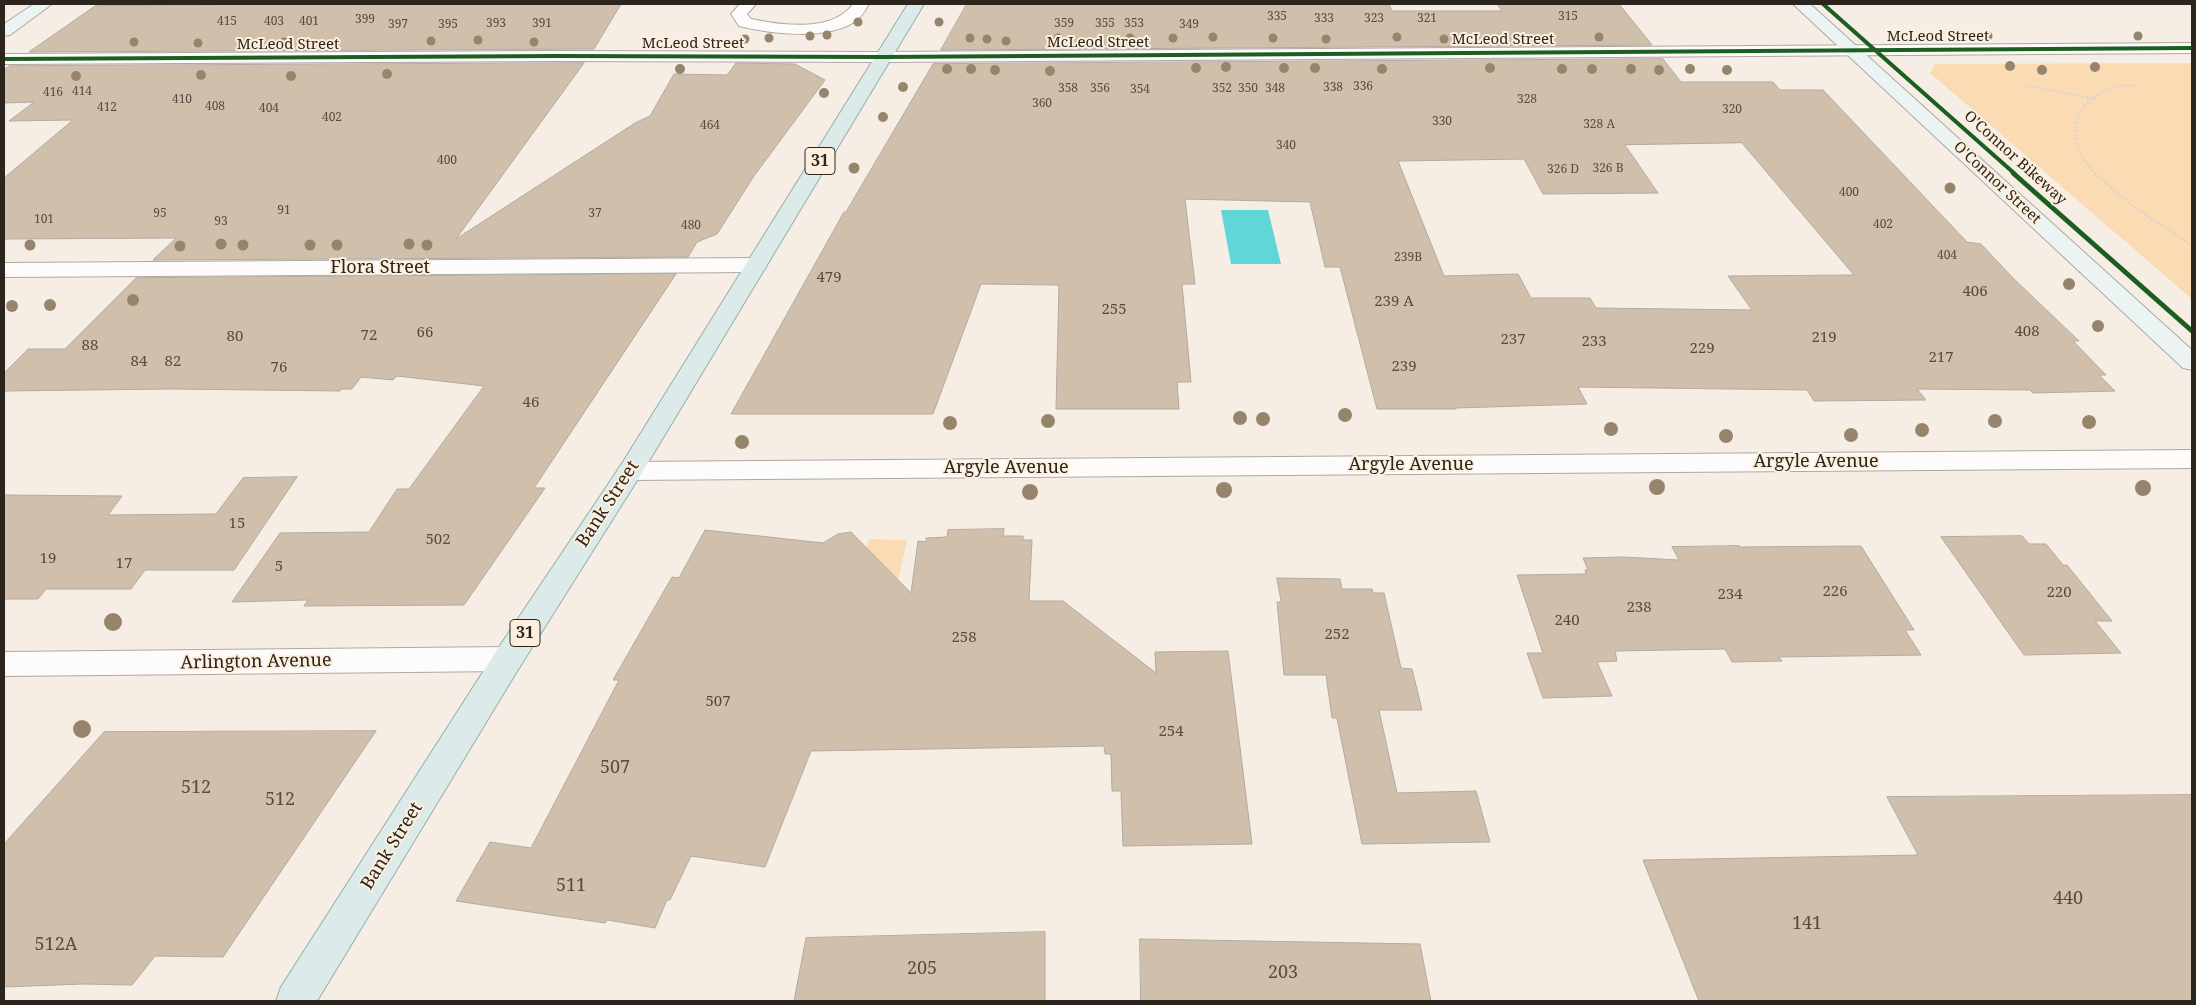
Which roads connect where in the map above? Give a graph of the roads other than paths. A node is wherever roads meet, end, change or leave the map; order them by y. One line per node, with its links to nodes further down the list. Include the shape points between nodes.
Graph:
1 (44, 4): 6 (main road)
2 (748, 4): 3 (street, via 739,14 745,23 764,27 813,28 836,24 852,16)
3 (861, 4)
4 (916, 4): 9 (main road, Bank Street / 31)
5 (1801, 4): 8 (main road, O'Connor Street)
6 (4, 31)
7 (2192, 48): 8 (street, McLeod Street)
8 (1851, 50): 9 (street, McLeod Street); 13 (main road, O'Connor Street)
9 (884, 57): 10 (street, McLeod Street); 11 (main road, Bank Street / 31)
10 (4, 59)
11 (756, 265): 12 (street, Flora Street); 15 (main road, Bank Street / 31)
12 (4, 270)
13 (2192, 363)
14 (2192, 459): 15 (street, Argyle Avenue)
15 (630, 471): 16 (main road, Bank Street / 31)
16 (508, 659): 17 (street, Arlington Avenue); 18 (main road, Bank Street / 31)
17 (4, 664)
18 (296, 1001)

